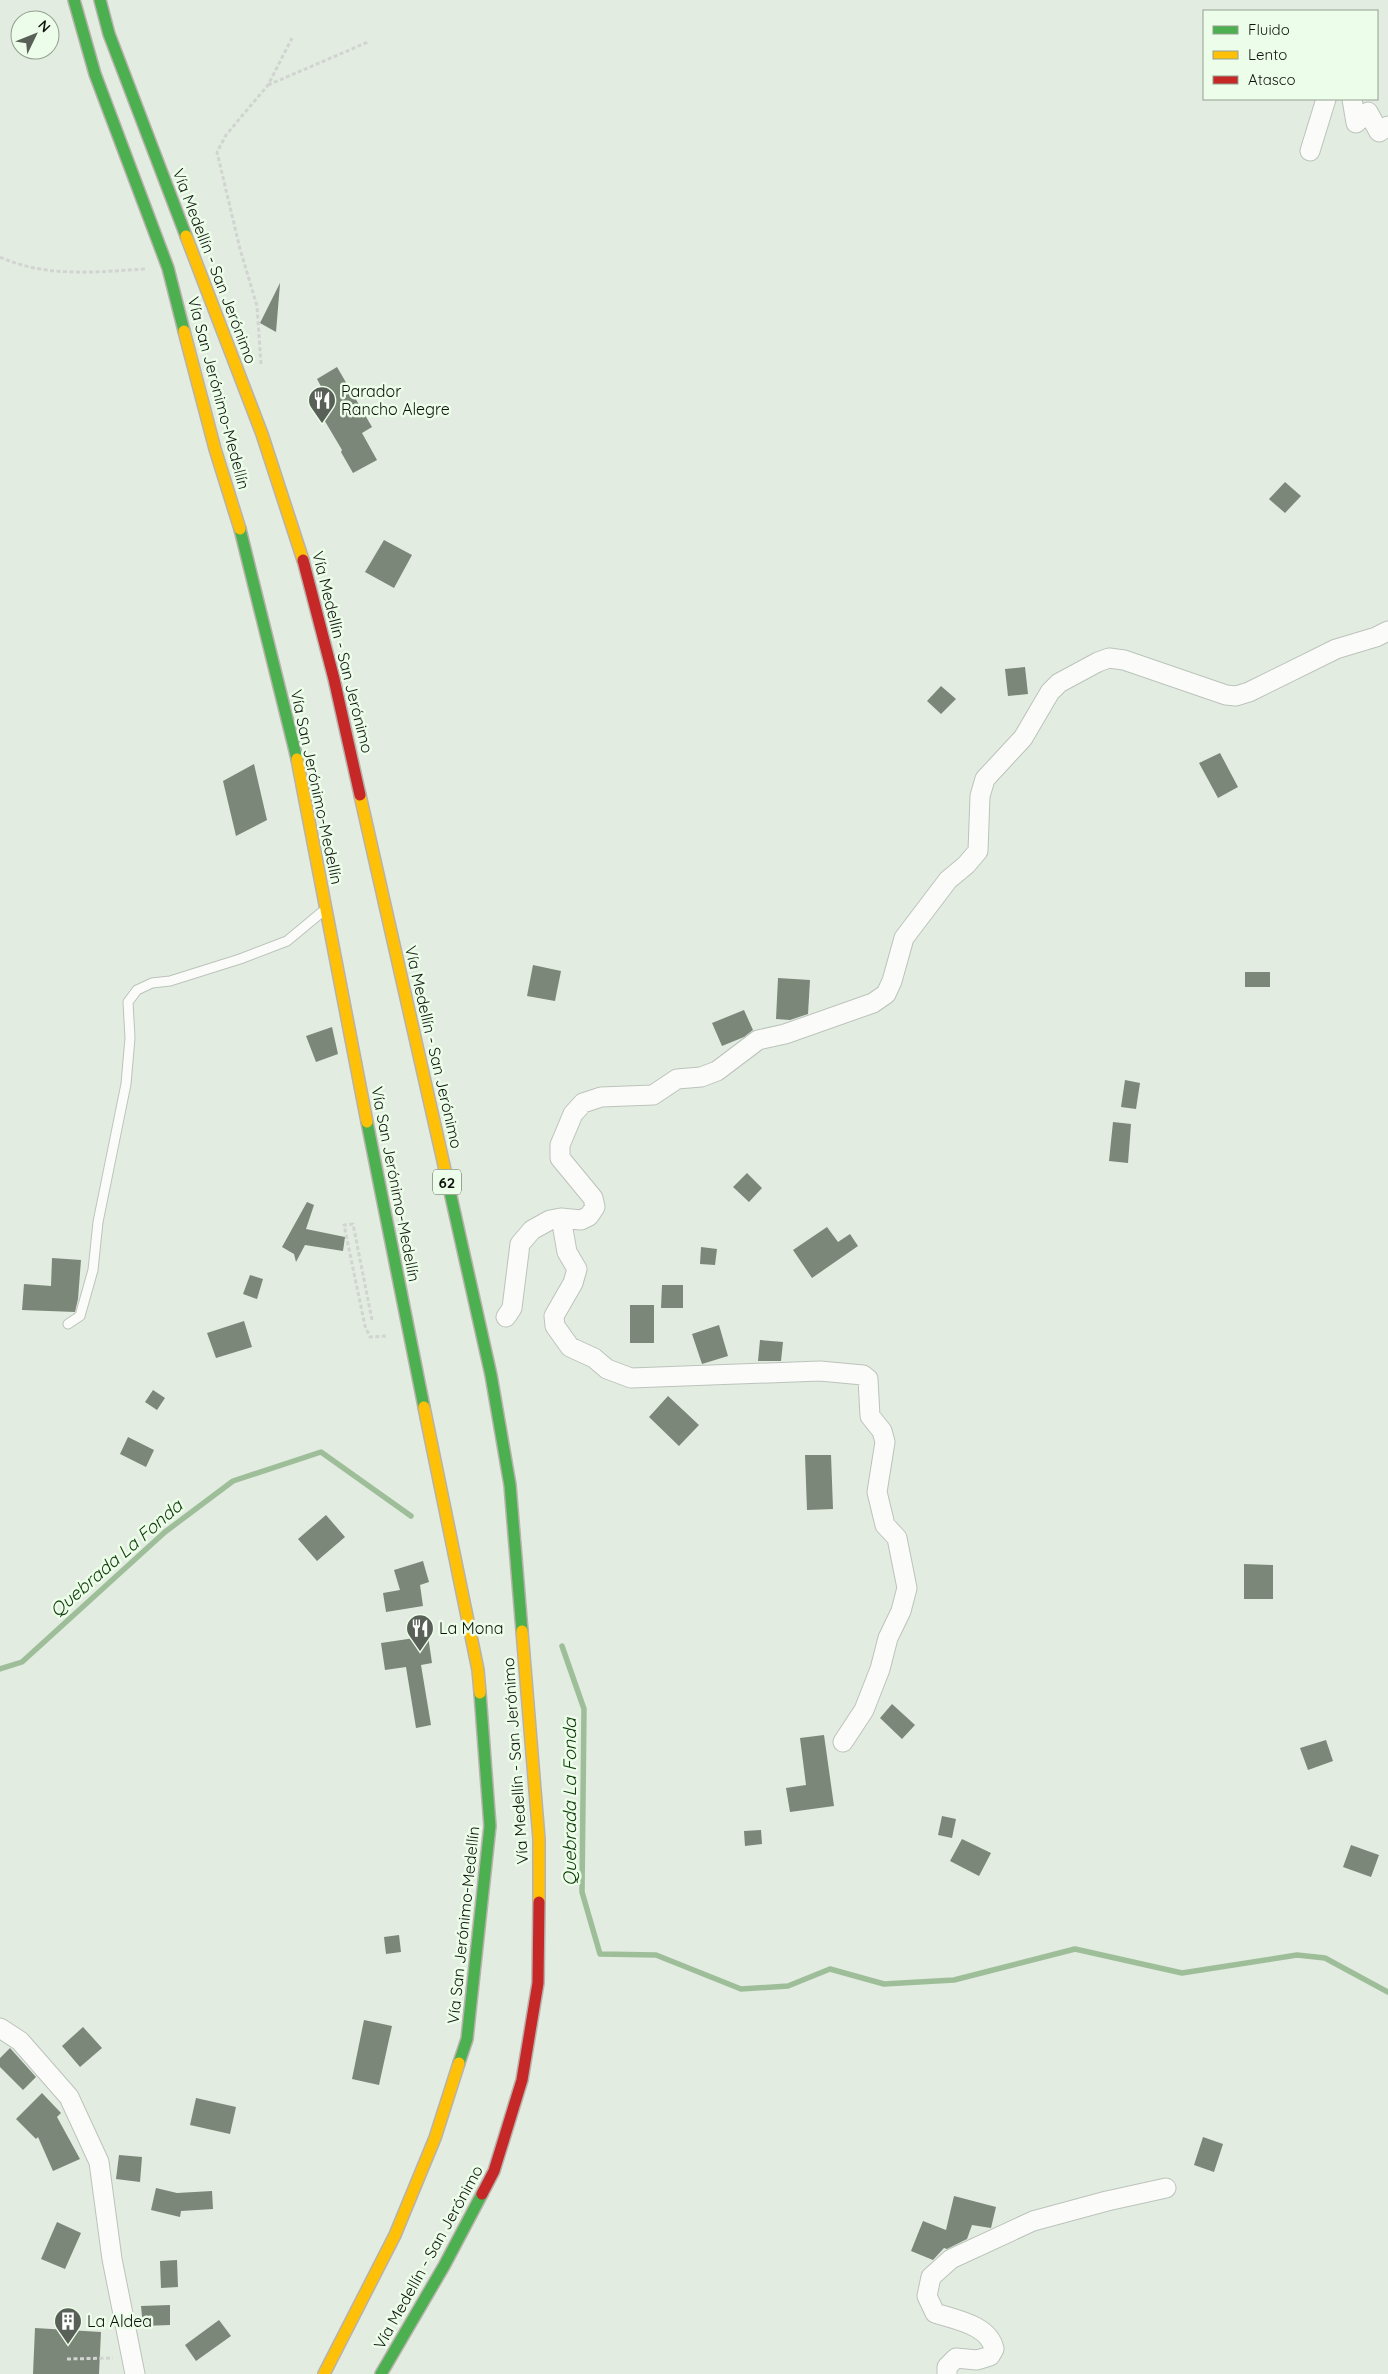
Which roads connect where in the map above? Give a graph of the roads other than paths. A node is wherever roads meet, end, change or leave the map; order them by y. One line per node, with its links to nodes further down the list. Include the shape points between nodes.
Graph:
1 (74, 0): 8 (highway, Vía San Jerónimo-Medellín, via 95,74 168,268 216,449 248,552 302,782)
2 (100, 0): 17 (highway, Vía Medellín - San Jerónimo / 62, via 109,34 262,434 298,538 334,679 482,1336 510,1485 539,1839 538,1983 522,2080 494,2171 444,2266)
3 (1326, 100): 6 (street)
4 (1352, 100): 5 (street, via 1356,123 1368,112 1379,132)
5 (1388, 126)
6 (1310, 151)
7 (1388, 631): 9 (street, via 1336,649 1236,696 1109,658 1059,683 1050,692 1023,738 986,779 980,796 978,851 948,880 904,938 886,994 873,1003 785,1034 758,1040 717,1071 701,1077 677,1079 652,1095 601,1097 583,1103 573,1114 560,1145 560,1158 593,1198 595,1207 589,1216 581,1220)
8 (326, 908): 11 (lane, via 287,941 170,981 152,983 137,990 128,1002 130,1038 126,1084 98,1222 93,1270 80,1316); 16 (highway, Vía San Jerónimo-Medellín, via 478,1670 490,1826 467,2039 435,2138 395,2235)
9 (561, 1218): 10 (street, via 532,1230 520,1244 512,1308); 12 (street, via 567,1252 577,1269 573,1283 554,1316 555,1326 570,1348 594,1358 607,1370 631,1378 820,1372 863,1375 868,1379 870,1416 882,1430 885,1442 877,1492 885,1525 897,1538 907,1588 902,1611 888,1638 864,1710)
10 (506, 1317)
11 (68, 1324)
12 (843, 1742)
13 (0, 2028): 15 (street, via 20,2041 69,2097 99,2162 112,2259)
14 (1166, 2188): 18 (street, via 1033,2221 951,2259 931,2277 927,2296 935,2313 986,2333 993,2340 994,2348 990,2356 977,2360 956,2358 947,2367)
15 (133, 2366)
16 (324, 2374)
17 (381, 2374)
18 (947, 2374)

